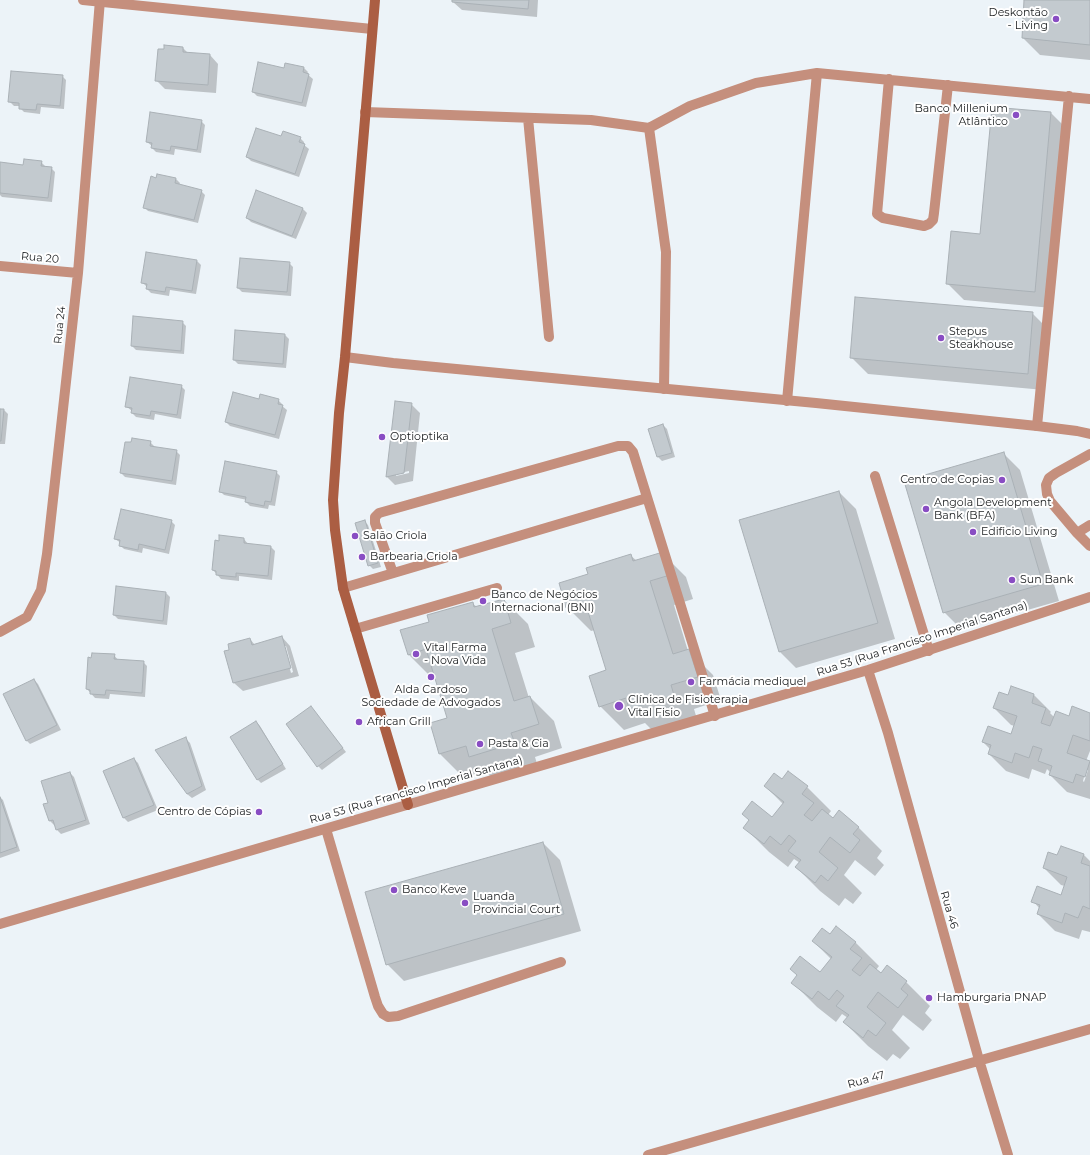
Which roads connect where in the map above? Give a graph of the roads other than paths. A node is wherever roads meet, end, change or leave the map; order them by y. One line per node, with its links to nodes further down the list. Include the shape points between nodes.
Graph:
1 (83, 0): 3 (street)
2 (375, 0): 4 (street)
3 (100, 1): 4 (street); 14 (street, Rua 24)
4 (372, 28): 10 (street)
5 (817, 73): 6 (street); 12 (street, via 756,83 690,106); 18 (street)
6 (889, 80): 7 (street); 7 (street, via 877,214 883,218 924,226 933,220)
7 (948, 85): 8 (street)
8 (1069, 96): 9 (street); 19 (street)
9 (1090, 99)
10 (366, 112): 11 (street); 16 (street)
11 (528, 118): 12 (street, via 591,120); 15 (street)
12 (649, 128): 17 (street, via 666,252)
13 (0, 266): 14 (street, Rua 20)
14 (78, 273): 32 (street, Rua 24, via 41,590 27,616)
15 (549, 337)
16 (346, 356): 17 (street); 28 (street, via 333,500)
17 (664, 389): 18 (street)
18 (787, 401): 19 (street)
19 (1037, 426): 20 (street)
20 (1090, 434)
21 (1090, 454): 25 (street, via 1056,473 1049,478 1046,485 1050,501)
22 (875, 476): 33 (street)
23 (647, 498): 27 (street); 27 (street, via 633,452 628,446 623,445 379,513 375,518 375,524); 35 (street)
24 (1090, 526): 25 (street)
25 (1077, 533): 26 (street)
26 (1090, 546)
27 (393, 573): 28 (street)
28 (343, 588): 31 (street)
29 (497, 588): 31 (street)
30 (1090, 597): 33 (street, Rua 53 (Rua Francisco Imperial Santana))
31 (355, 629): 36 (street)
32 (0, 632)
33 (929, 651): 34 (street, Rua 53 (Rua Francisco Imperial Santana))
34 (868, 670): 35 (street, Rua 53 (Rua Francisco Imperial Santana)); 41 (street, Rua 46)
35 (715, 716): 36 (street, Rua 53 (Rua Francisco Imperial Santana))
36 (408, 805): 37 (street, Rua 53 (Rua Francisco Imperial Santana))
37 (326, 829): 38 (street, Rua 53 (Rua Francisco Imperial Santana)); 39 (street, via 375,997 383,1014 388,1017 398,1016)
38 (0, 924)
39 (561, 962)
40 (1090, 1029): 41 (street, Rua 47)
41 (979, 1060): 42 (street, Rua 47); 43 (street, Rua 46)
42 (648, 1155)
43 (1008, 1155)

